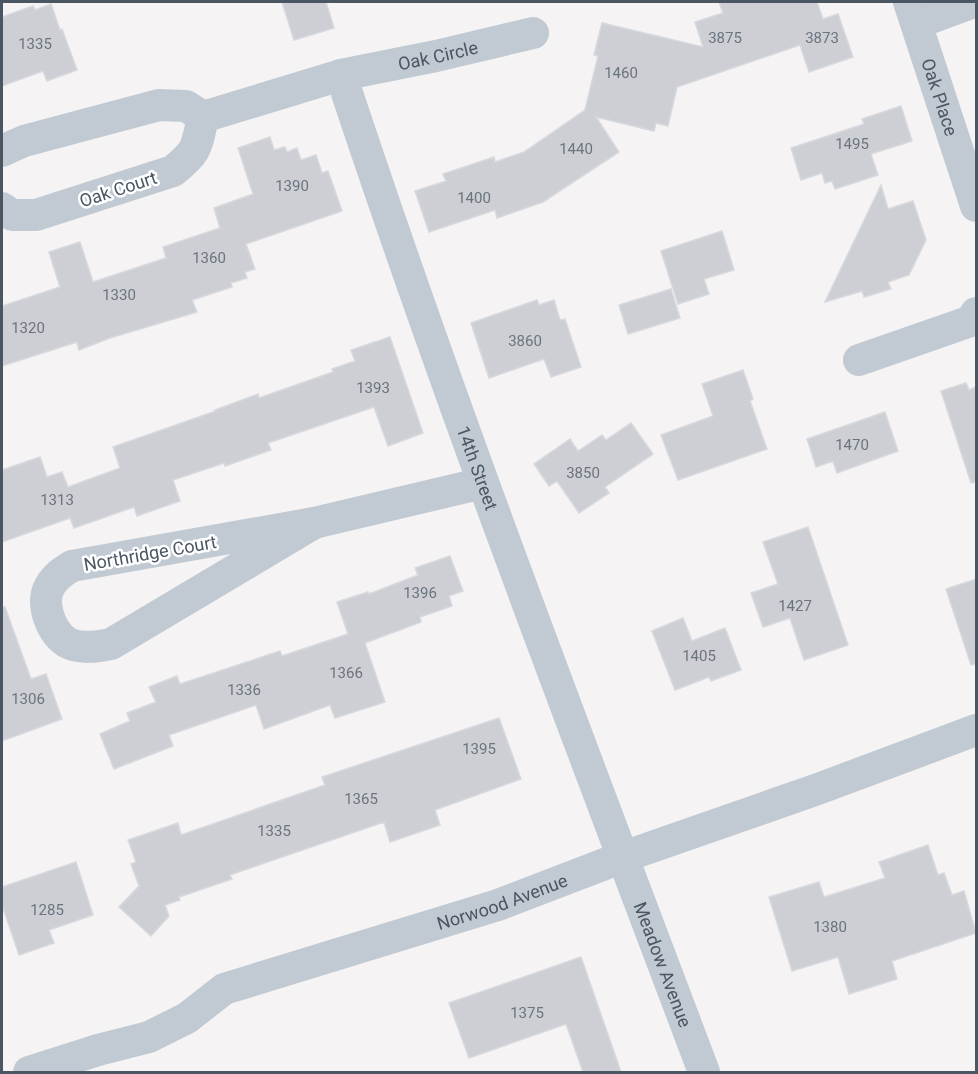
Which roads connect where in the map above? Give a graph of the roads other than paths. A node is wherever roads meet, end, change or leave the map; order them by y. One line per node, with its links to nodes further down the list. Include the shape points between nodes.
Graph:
1 (974, 2): 2 (street)
2 (913, 12): 7 (street, Oak Place)
3 (533, 33): 4 (street, Oak Circle)
4 (341, 75): 5 (street); 11 (street, 14th Street)
5 (203, 117): 6 (street, via 186,106 159,105 24,141); 8 (street, Oak Court, via 192,156 173,171 36,215 12,215)
6 (2, 151)
7 (976, 206)
8 (2, 208)
9 (976, 313): 10 (street, via 971,321)
10 (859, 360)
11 (483, 483): 12 (street, Northridge Court); 14 (street, 14th Street)
12 (314, 524): 12 (street, Northridge Court, via 111,644 88,648 71,645 55,633 48,612 48,591 58,575 72,566)
13 (976, 730): 14 (street, Norwood Avenue)
14 (623, 858): 15 (street, Norwood Avenue, via 498,905 224,989 187,1018 149,1037); 16 (street, Meadow Avenue)
15 (29, 1072)
16 (704, 1072)

